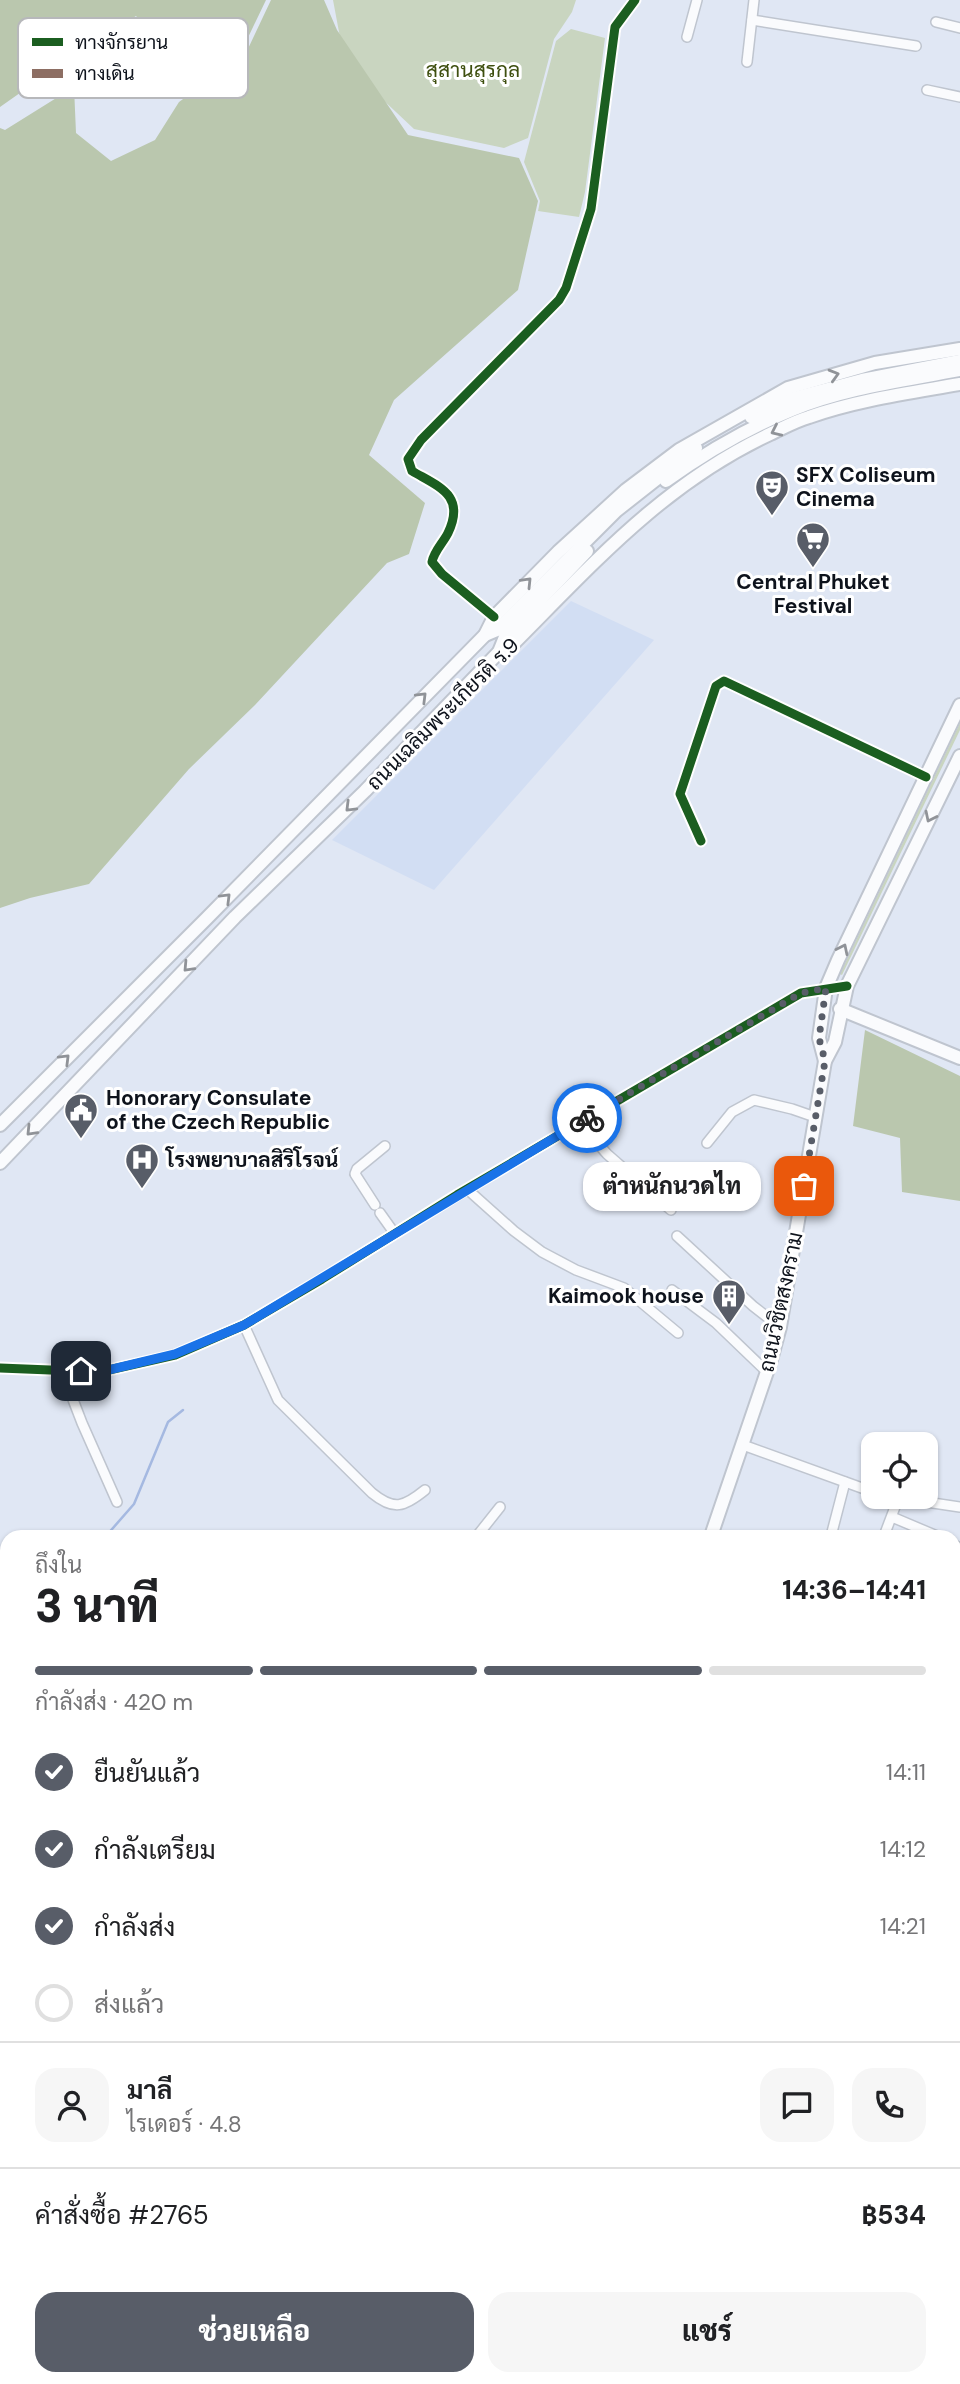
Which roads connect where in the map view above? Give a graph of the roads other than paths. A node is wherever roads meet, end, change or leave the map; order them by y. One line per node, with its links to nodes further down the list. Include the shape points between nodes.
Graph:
1 (635, 0): 16 (street, via 615,27 591,209 566,288 408,459 411,471 446,492 454,503 449,530 432,562)
2 (697, 0): 7 (street)
3 (754, 0): 4 (street)
4 (752, 20): 8 (street); 9 (street)
5 (936, 22): 6 (street)
6 (960, 28)
7 (687, 37)
8 (916, 46)
9 (747, 62)
10 (927, 90): 11 (street)
11 (960, 97)
12 (960, 349): 16 (main road, ถนนเฉลิมพระเกียรติ ร.9, one-way to 12, via 585,526 678,450 789,388 875,363)
13 (960, 361): 17 (main road, via 790,399 739,423 689,452 616,512 497,630)
14 (960, 370): 18 (main road, via 815,402 722,444 638,501 505,637)
15 (960, 384): 18 (main road, ถนนเฉลิมพระเกียรติ ร.9, one-way to 18, via 807,417 719,460 655,505 511,646)
16 (494, 617): 17 (main road, ถนนเฉลิมพระเกียรติ ร.9)
17 (485, 635): 30 (main road, ถนนเฉลิมพระเกียรติ ร.9, one-way to 17)
18 (499, 652): 33 (main road, ถนนเฉลิมพระเกียรติ ร.9, one-way to 33, via 235,917)
19 (960, 705): 21 (main road, ถนนวิชิตสงคราม)
20 (960, 756): 23 (main road, ถนนวิชิตสงคราม, one-way to 23)
21 (926, 777): 22 (street, via 724,681 716,686 680,794); 24 (main road, ถนนวิชิตสงคราม, one-way to 21)
22 (701, 841)
23 (847, 986): 24 (street); 25 (main road, ถนนวิชิตสงคราม)
24 (826, 988): 27 (main road, ถนนวิชิตสงคราม, via 819,1038); 29 (street, via 801,993)
25 (840, 1009): 26 (main road); 27 (main road, ถนนวิชิตสงคราม, via 835,1042)
26 (960, 1058)
27 (825, 1061): 28 (main road, ถนนวิชิตสงคราม)
28 (815, 1117): 31 (street, via 754,1100 732,1112); 40 (main road, ถนนวิชิตสงคราม)
29 (579, 1123): 34 (street); 35 (street)
30 (0, 1125)
31 (707, 1143)
32 (385, 1146): 36 (street, via 355,1174)
33 (0, 1163)
34 (467, 1189): 36 (street); 41 (street, via 542,1252 624,1288)
35 (671, 1210)
36 (395, 1234): 39 (street)
37 (677, 1236): 40 (street)
38 (672, 1290): 44 (street, via 716,1323)
39 (244, 1325): 43 (street, via 175,1354 100,1372); 48 (street, via 278,1400 372,1493 396,1506)
40 (780, 1327): 44 (main road, ถนนวิชิตสงคราม)
41 (678, 1333)
42 (0, 1368): 43 (street)
43 (62, 1371): 49 (street)
44 (767, 1372): 45 (main road, ถนนวิชิตสงคราม)
45 (743, 1445): 46 (street); 56 (main road, ถนนวิชิตสงคราม)
46 (845, 1482): 47 (street); 57 (street)
47 (861, 1488)
48 (425, 1490)
49 (117, 1502)
50 (938, 1504): 52 (street)
51 (500, 1507): 55 (street)
52 (960, 1507)
53 (895, 1509): 54 (street)
54 (892, 1517): 58 (street); 59 (street)
55 (482, 1530)
56 (713, 1530)
57 (833, 1530)
58 (887, 1530)
59 (923, 1530)

